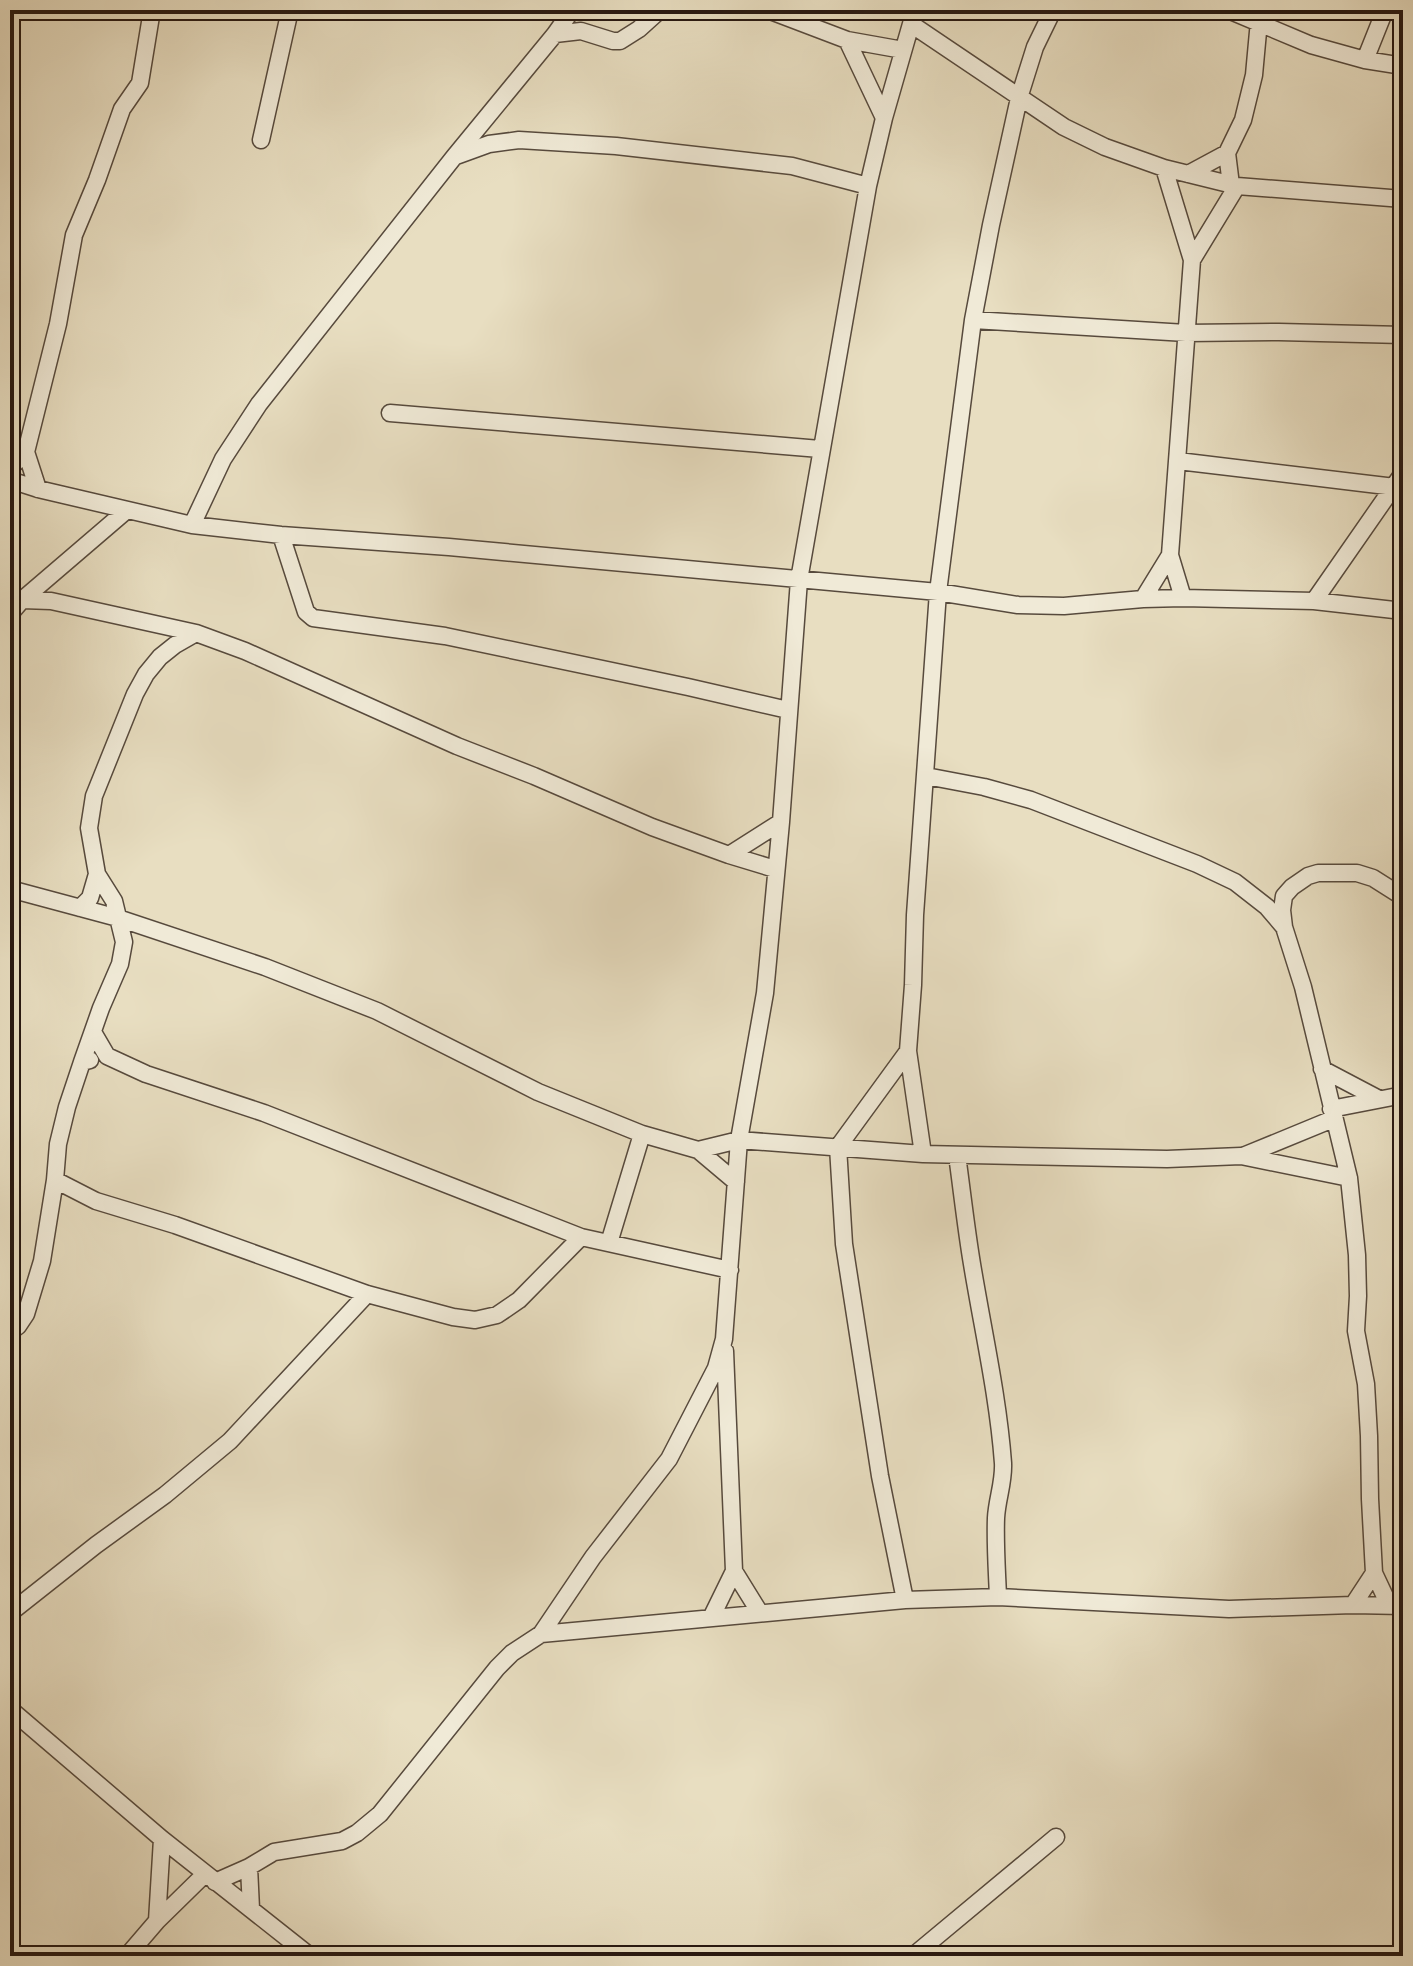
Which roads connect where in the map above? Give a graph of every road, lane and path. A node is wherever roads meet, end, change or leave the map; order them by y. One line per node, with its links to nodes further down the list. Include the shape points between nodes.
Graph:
1 (152, 10): 32 (street, via 140,83 122,109 74,235)
2 (290, 10): 18 (street)
3 (572, 10): 11 (street)
4 (660, 10): 11 (street, via 620,41 575,30)
5 (768, 10): 12 (street)
6 (1053, 10): 16 (street)
7 (1228, 10): 9 (street)
8 (1385, 10): 14 (street)
9 (1259, 16): 14 (street, via 1311,45); 19 (street, via 1254,75 1243,120)
10 (913, 17): 13 (street); 16 (street)
11 (555, 34): 20 (street)
12 (847, 40): 13 (street); 17 (street)
13 (903, 50): 17 (street)
14 (1365, 60): 15 (street)
15 (1403, 66)
16 (1019, 98): 21 (street, via 1105,147); 27 (street)
17 (884, 118): 23 (street)
18 (261, 140)
19 (1227, 153): 22 (street); 24 (street)
20 (454, 157): 23 (street, via 519,140 616,146 792,166); 39 (street, via 259,404 223,459)
21 (1164, 168): 22 (street); 26 (street)
22 (1188, 174): 24 (street)
23 (868, 186): 31 (street)
24 (1234, 186): 25 (street); 26 (street)
25 (1403, 199)
26 (1192, 260): 28 (street)
27 (973, 320): 28 (street); 44 (street)
28 (1186, 333): 29 (street); 33 (street)
29 (1403, 335)
30 (390, 413): 31 (street)
31 (820, 449): 43 (street)
32 (26, 452): 34 (street); 37 (street)
33 (1178, 461): 36 (street); 41 (street)
34 (10, 468)
35 (10, 480): 37 (street)
36 (1400, 483): 49 (street)
37 (38, 489): 38 (street)
38 (127, 510): 39 (street); 42 (street)
39 (192, 525): 40 (street)
40 (281, 535): 43 (street); 53 (street, via 306,612 313,618 445,636)
41 (1170, 555): 45 (street); 46 (street)
42 (45, 580): 47 (street); 48 (street)
43 (799, 580): 44 (street); 53 (street)
44 (938, 592): 46 (street, via 1018,605); 54 (street)
45 (1183, 598): 46 (street); 49 (street)
46 (1143, 599)
47 (22, 600): 48 (street); 51 (street)
48 (51, 601): 52 (street)
49 (1314, 601): 50 (street)
50 (1403, 611)
51 (10, 614)
52 (196, 633): 56 (street); 58 (street, via 160,657 146,674 105,767 89,828)
53 (788, 710): 55 (street)
54 (926, 776): 63 (street, via 1031,800 1197,864 1235,882); 65 (street)
55 (781, 822): 56 (street); 57 (street)
56 (729, 855): 57 (street)
57 (775, 869): 73 (street, via 765,993)
58 (97, 874): 61 (street, via 90,898); 62 (street)
59 (10, 889): 61 (street)
60 (1403, 897): 63 (street, via 1357,873 1308,876 1284,896)
61 (80, 908): 62 (street)
62 (118, 918): 64 (street, via 124,942 120,964); 72 (street, via 377,1011 538,1092)
63 (1284, 927): 68 (street)
64 (93, 1032): 66 (street); 67 (street)
65 (908, 1051): 74 (street); 76 (street)
66 (107, 1056): 67 (street); 82 (street)
67 (82, 1062): 80 (street, via 58,1144)
68 (1322, 1069): 70 (street); 71 (street)
69 (1403, 1095): 70 (street)
70 (1379, 1099): 71 (street)
71 (1332, 1114): 78 (street); 79 (street)
72 (642, 1134): 75 (street); 83 (street)
73 (739, 1140): 74 (street); 75 (street); 81 (street)
74 (838, 1147): 76 (street); 91 (street, via 844,1244)
75 (698, 1150): 81 (street)
76 (923, 1154): 77 (street)
77 (957, 1155): 78 (street); 90 (street, via 1003,1466 996,1517)
78 (1241, 1156): 79 (street)
79 (1349, 1178): 89 (street)
80 (55, 1180): 85 (street, via 96,1201); 86 (street, via 42,1261 26,1314)
81 (736, 1182): 84 (street)
82 (581, 1237): 83 (street); 85 (street, via 497,1315 453,1317)
83 (609, 1243): 84 (street)
84 (730, 1270): 87 (street)
85 (367, 1294): 94 (street, via 230,1441)
86 (10, 1332)
87 (724, 1339): 88 (street); 97 (street, via 716,1368 669,1459)
88 (734, 1571): 95 (street); 96 (street)
89 (1374, 1573): 92 (street); 93 (street)
90 (998, 1597): 91 (street); 92 (street, via 1229,1609)
91 (905, 1600): 95 (street)
92 (1353, 1605): 93 (street)
93 (1396, 1606)
94 (10, 1613)
95 (760, 1613): 96 (street)
96 (711, 1618): 97 (street)
97 (541, 1634): 101 (street, via 497,1668 380,1814 357,1833 342,1841 274,1852)
98 (10, 1709): 100 (street)
99 (1056, 1837): 107 (street)
100 (162, 1839): 102 (street); 104 (street)
101 (249, 1867): 102 (street); 103 (street)
102 (210, 1878): 103 (street); 104 (street)
103 (251, 1909): 106 (street)
104 (157, 1921): 105 (street)
105 (127, 1956)
106 (310, 1956)
107 (913, 1956)

